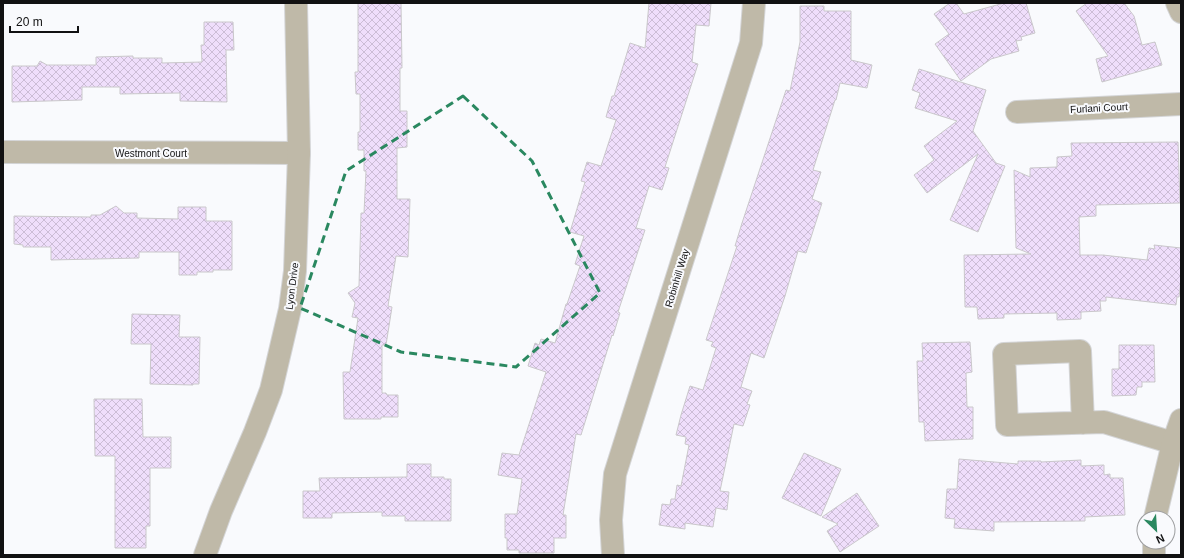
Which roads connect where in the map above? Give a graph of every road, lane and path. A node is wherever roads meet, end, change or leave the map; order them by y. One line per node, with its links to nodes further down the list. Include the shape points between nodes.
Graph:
1 (296, 3): 8 (street, Lyon Drive)
2 (754, 3): 14 (street, Robinhill Way, via 751,43 615,474 611,520)
3 (1177, 3): 4 (street)
4 (1181, 12)
5 (1181, 104): 6 (street, Furlani Court)
6 (1017, 112)
7 (3, 152): 8 (street, Westmont Court)
8 (299, 153): 13 (street, Lyon Drive, via 295,271 290,309 271,390)
9 (1181, 420): 11 (street)
10 (1083, 423): 10 (street, via 1007,425 1004,354 1080,351); 11 (street, via 1104,422)
11 (1173, 443): 12 (street)
12 (1157, 510)
13 (205, 555)
14 (613, 555)

